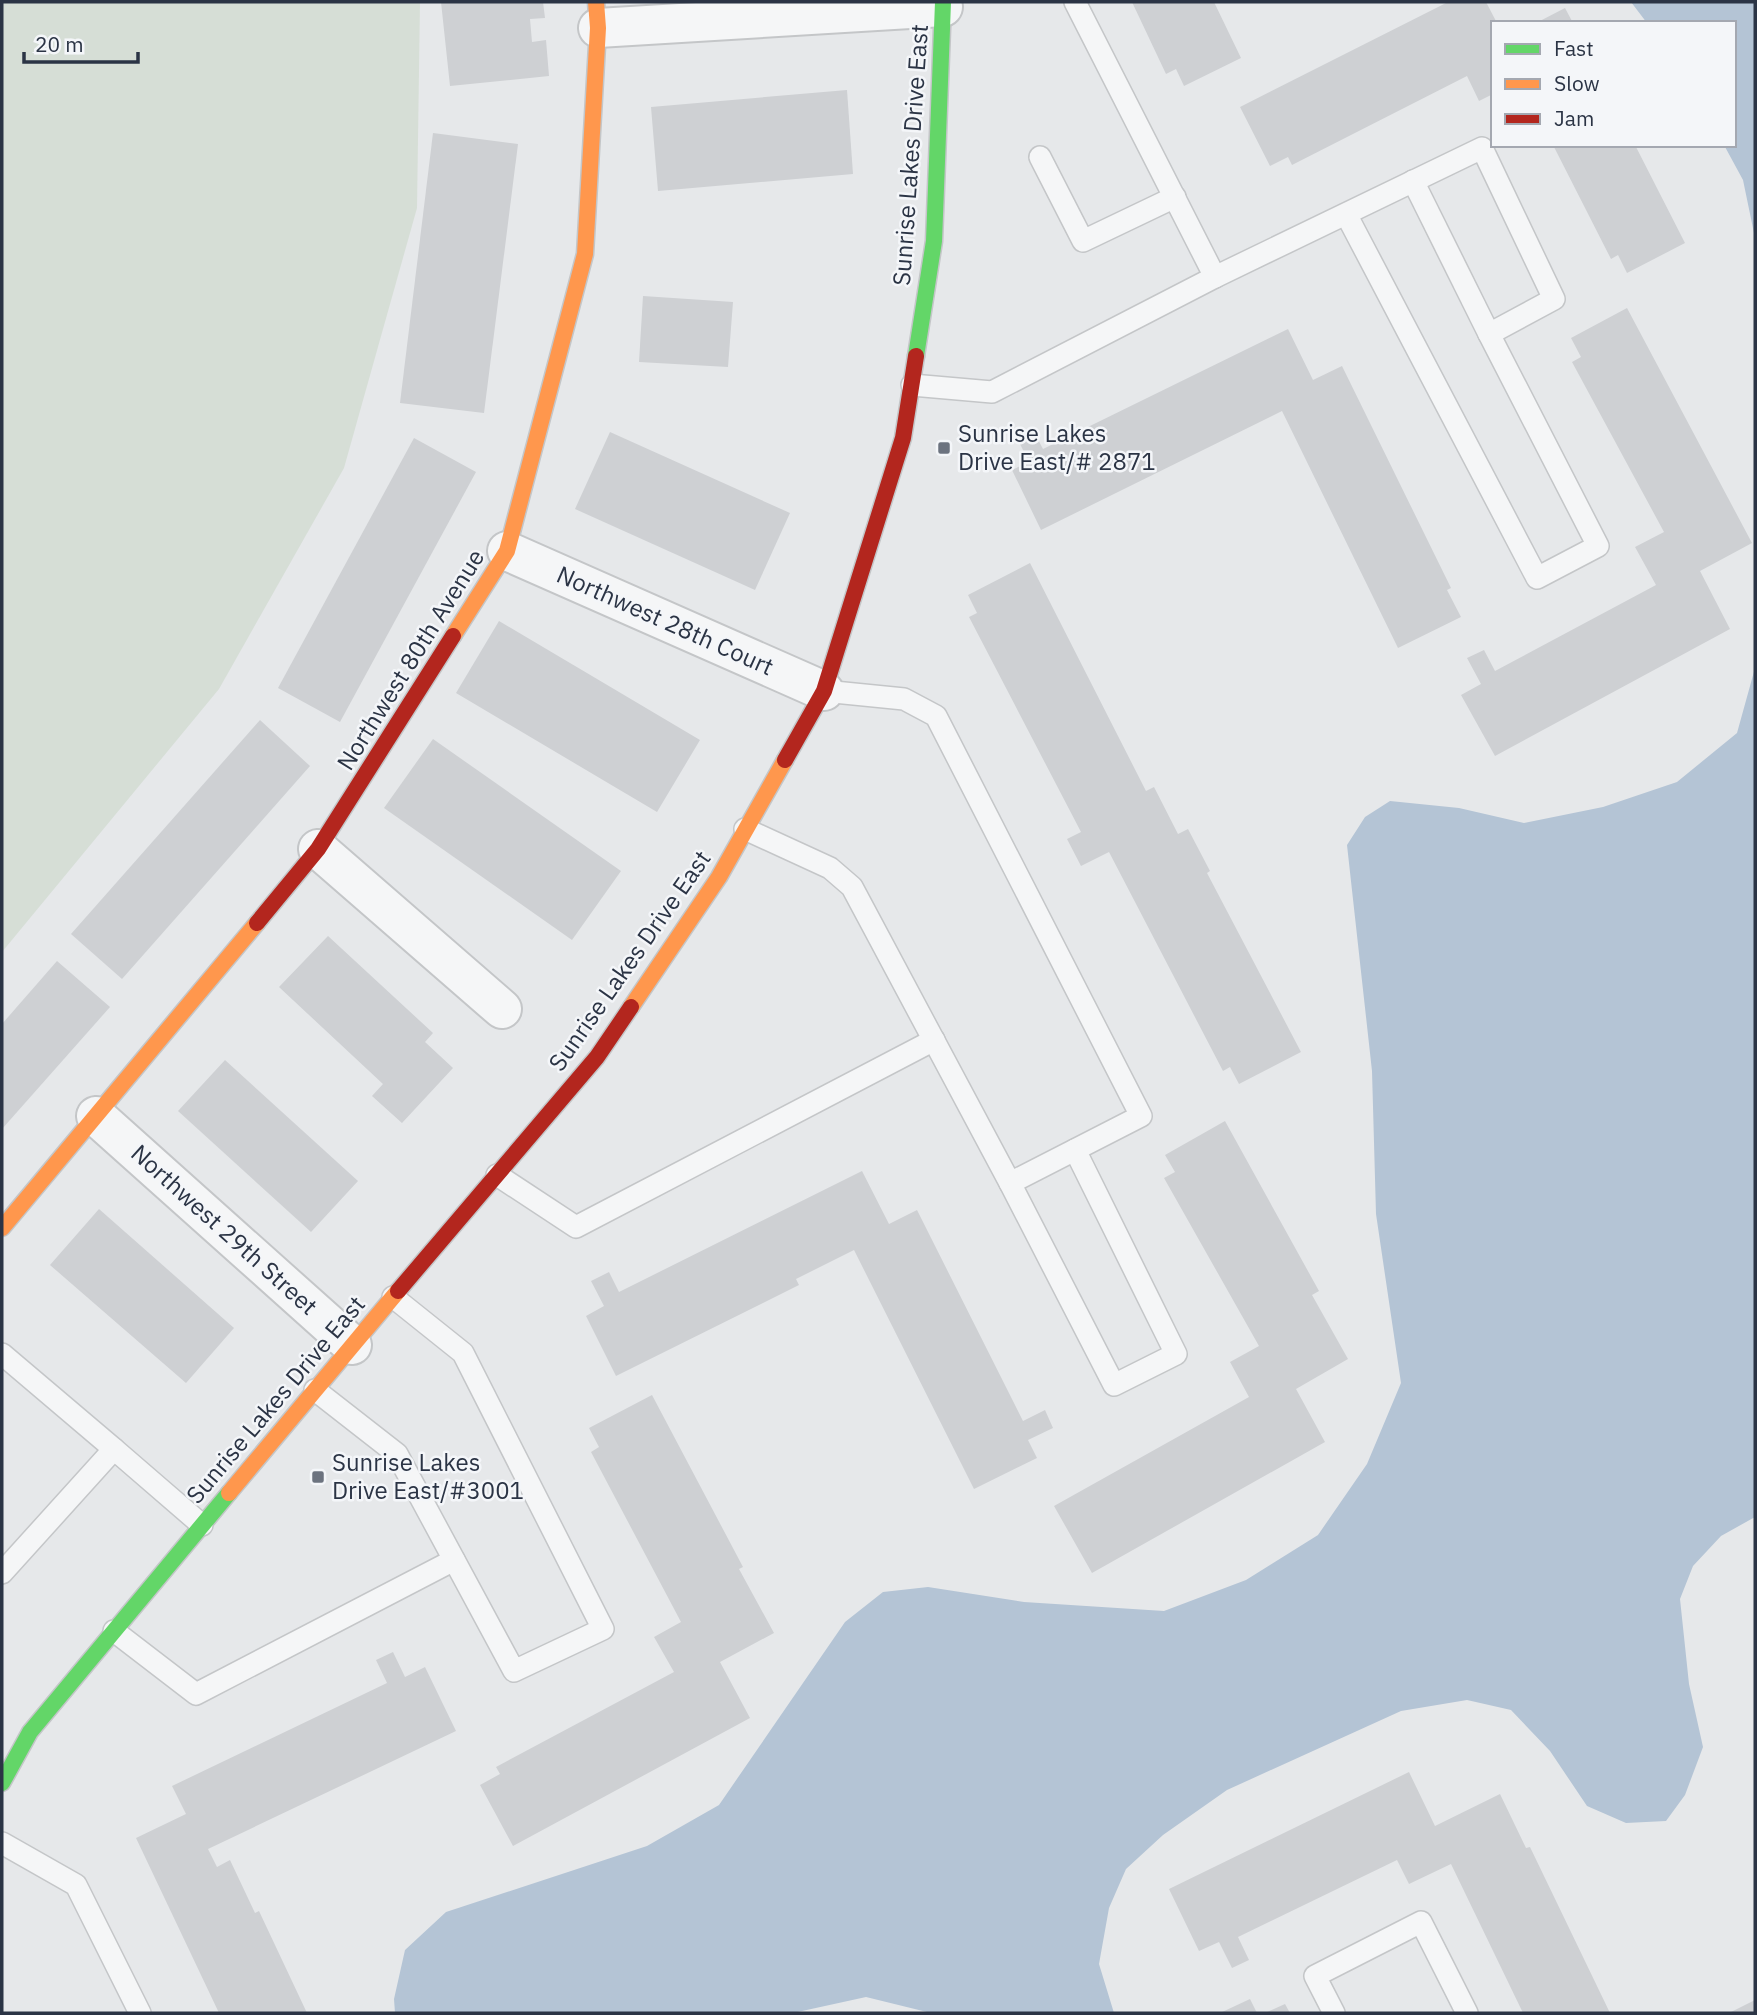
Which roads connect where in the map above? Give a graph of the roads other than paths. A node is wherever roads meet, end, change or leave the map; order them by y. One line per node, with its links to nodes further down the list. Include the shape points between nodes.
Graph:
1 (1075, 2): 6 (lane)
2 (943, 4): 3 (street); 10 (street, Sunrise Lakes Drive East, via 934,241)
3 (597, 15): 11 (street, Northwest 80th Avenue, via 585,254)
4 (1040, 157): 6 (lane, via 1083,241)
5 (1413, 181): 7 (lane); 9 (lane); 9 (lane, via 1482,148 1554,299)
6 (1175, 197): 8 (lane)
7 (1346, 214): 8 (lane); 9 (lane, via 1537,578 1598,546)
8 (1215, 277): 10 (lane, via 992,392)
9 (1489, 334)
10 (912, 385): 12 (street, Sunrise Lakes Drive East, via 903,438)
11 (507, 551): 12 (street, Northwest 28th Court); 14 (street, Northwest 80th Avenue)
12 (824, 691): 13 (street, Sunrise Lakes Drive East); 18 (lane, via 904,699 936,716 1141,1116)
13 (746, 830): 16 (lane, via 830,868 852,887); 19 (street, Sunrise Lakes Drive East, via 597,1057)
14 (318, 849): 15 (street); 17 (street, Northwest 80th Avenue)
15 (502, 1009)
16 (934, 1040): 19 (lane, via 576,1227); 20 (lane)
17 (96, 1116): 21 (street, Northwest 80th Avenue); 23 (street, Northwest 29th Street)
18 (1075, 1150): 20 (lane); 20 (lane, via 1176,1354 1114,1385)
19 (497, 1175): 22 (street, Sunrise Lakes Drive East)
20 (1010, 1183)
21 (2, 1228)
22 (393, 1297): 23 (street, Sunrise Lakes Drive East); 28 (lane, via 463,1353 603,1629 514,1671)
23 (352, 1345): 25 (street, Sunrise Lakes Drive East)
24 (2, 1354): 26 (lane)
25 (315, 1390): 27 (street, Sunrise Lakes Drive East); 28 (lane, via 397,1454)
26 (114, 1449): 27 (lane); 29 (lane)
27 (202, 1525): 30 (street, Sunrise Lakes Drive East)
28 (454, 1560): 30 (lane, via 196,1694)
29 (2, 1573)
30 (114, 1631): 31 (street, Sunrise Lakes Drive East, via 30,1732)
31 (2, 1783)
32 (2, 1843): 33 (lane, via 76,1885)
33 (140, 2013)
34 (1334, 2013): 35 (lane, via 1315,1976 1421,1922)
35 (1467, 2013)

